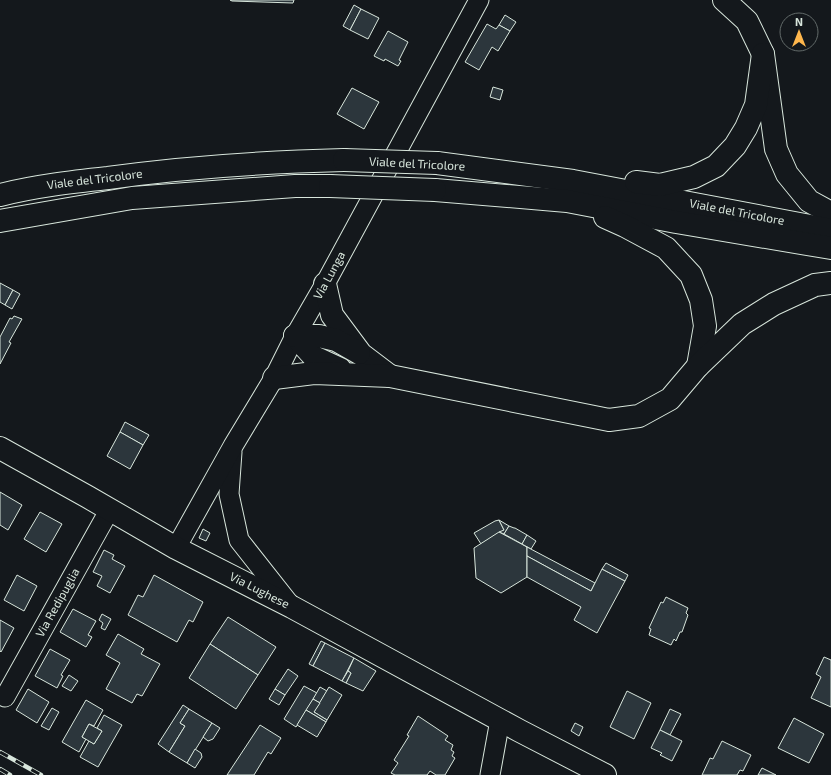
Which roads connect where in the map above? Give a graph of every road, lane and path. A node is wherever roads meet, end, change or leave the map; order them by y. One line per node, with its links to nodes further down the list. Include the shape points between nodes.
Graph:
1 (479, 0): 10 (street, Via Lunga)
2 (724, 0): 3 (main road, via 747,21)
3 (763, 54): 4 (main road, via 756,105 735,146 716,166 694,178 660,185 604,177); 6 (main road, via 776,149 787,174 809,201)
4 (570, 191): 5 (main road, Viale del Tricolore, bridge, via 495,169 437,162 344,160 276,162 146,173 32,187); 7 (main road, Viale del Tricolore, bridge, via 295,186 132,198); 8 (main road, Viale del Tricolore); 9 (main road, Viale del Tricolore, via 676,222); 14 (main road, via 625,226 666,248 691,275 701,300 705,326)
5 (0, 195)
6 (831, 213)
7 (0, 221)
8 (831, 230)
9 (831, 248)
10 (325, 284): 12 (street, Via Lunga); 13 (main road, via 332,315)
11 (831, 284): 14 (main road, via 815,286 768,308 742,324)
12 (295, 336): 13 (main road, via 319,336 336,340); 15 (street, Via Lunga)
13 (359, 364): 14 (main road, via 390,376 609,420 639,416 670,399); 15 (main road)
14 (698, 366)
15 (274, 378): 16 (street, Via Lunga)
16 (233, 446): 19 (street, Via Lunga); 20 (street, via 229,494 239,540)
17 (0, 448): 18 (main road, Via Lughese)
18 (110, 509): 19 (main road, Via Lughese); 21 (street, Via Redipuglia)
19 (176, 548): 20 (main road, Via Lughese)
20 (292, 607): 22 (main road, Via Lughese)
21 (5, 697)
22 (500, 720): 23 (street); 24 (main road, Via Lughese)
23 (490, 775)
24 (605, 775)

